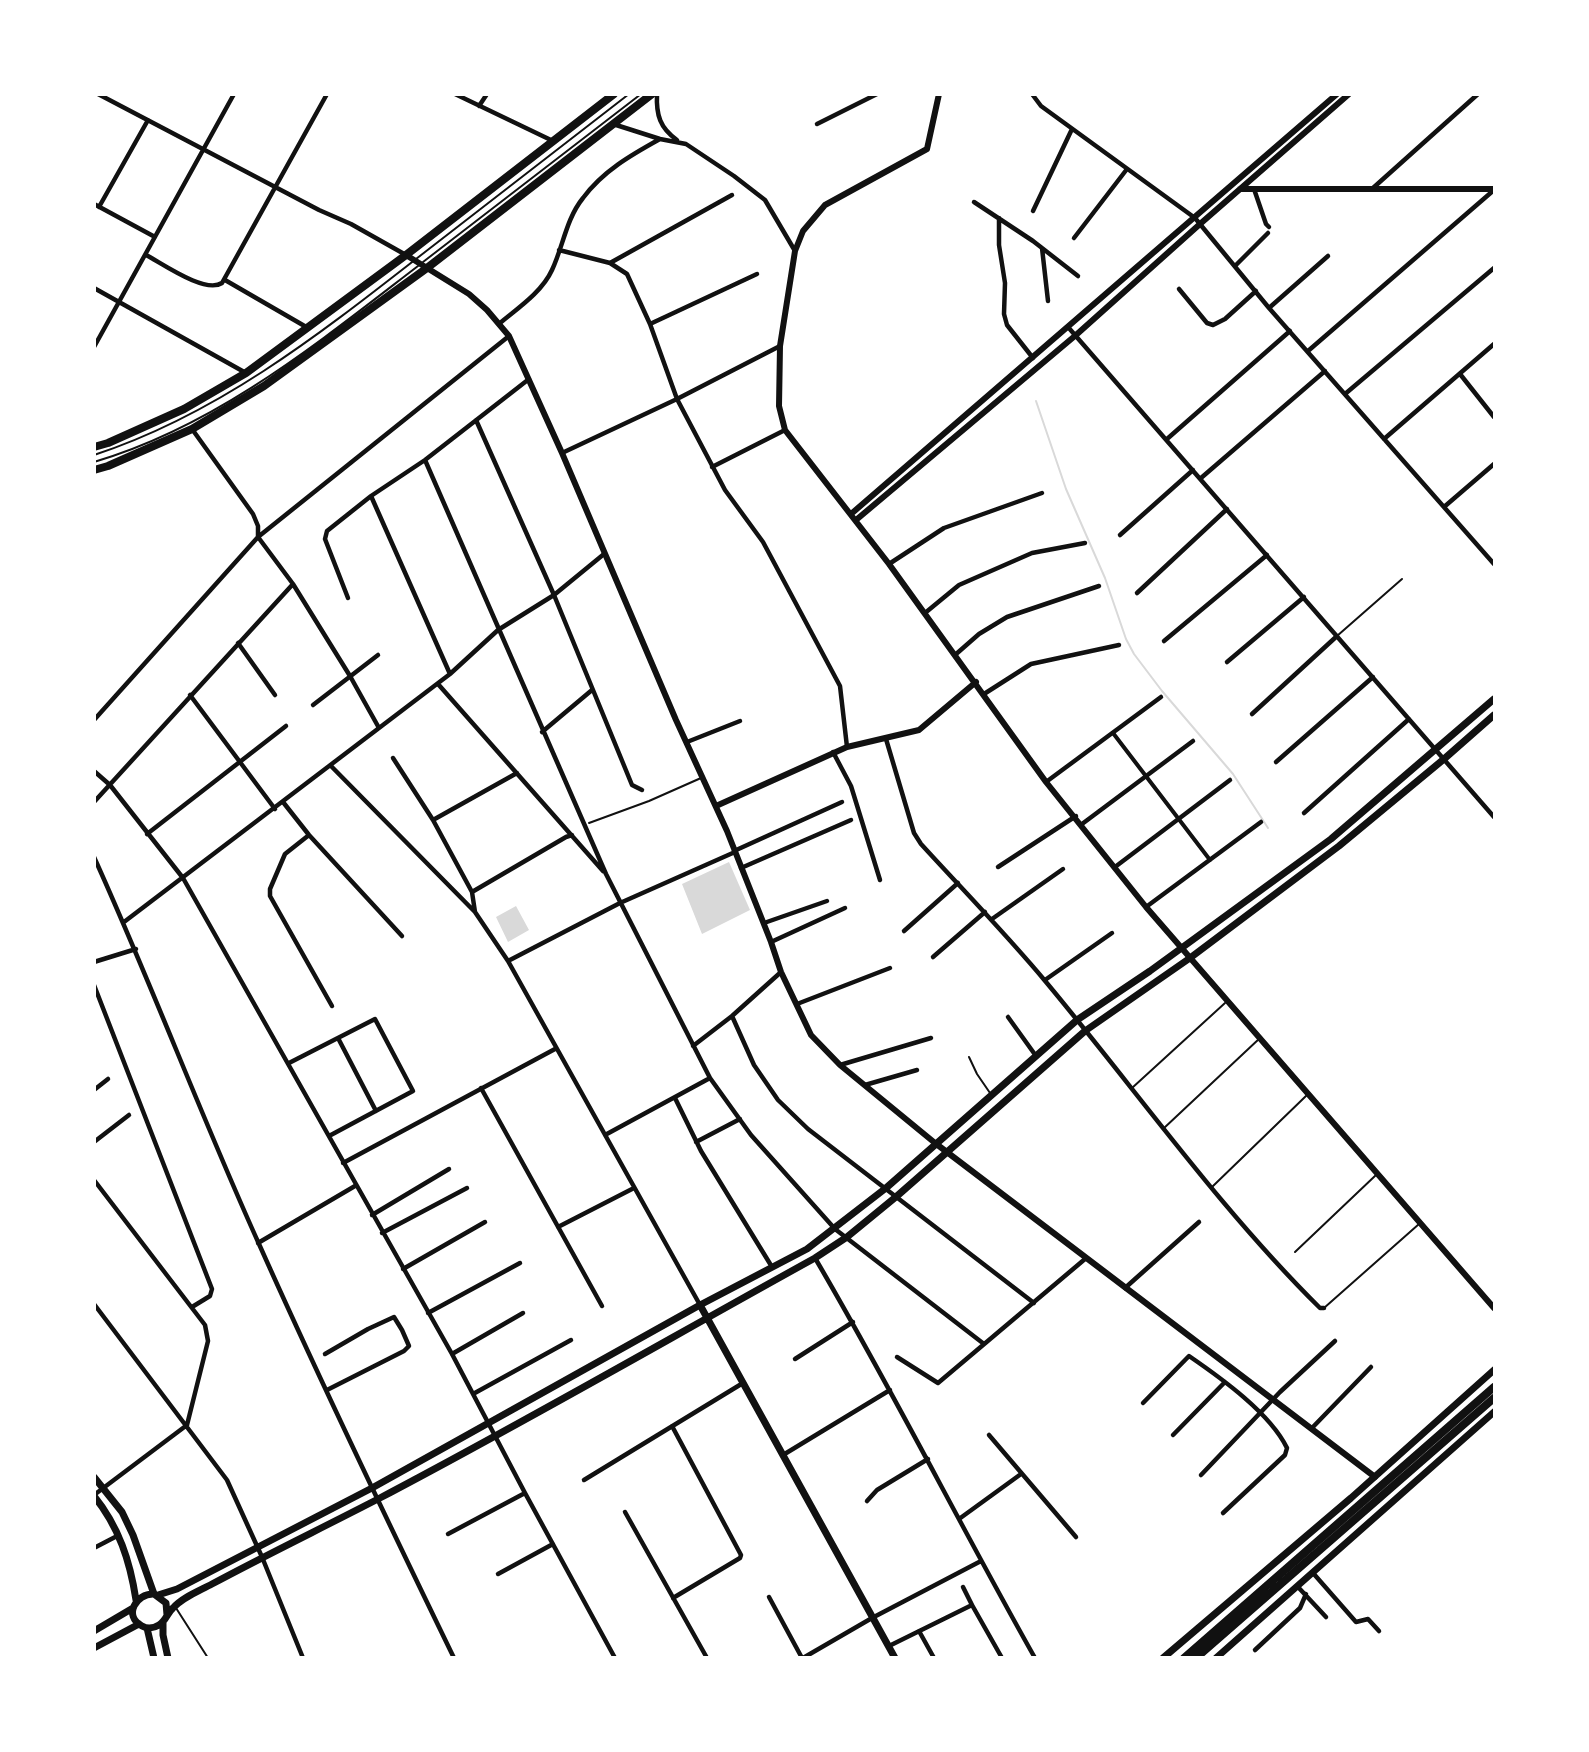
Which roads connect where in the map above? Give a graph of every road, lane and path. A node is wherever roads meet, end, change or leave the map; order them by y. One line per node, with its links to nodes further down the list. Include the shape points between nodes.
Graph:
1 (98, 94): 18 (street)
2 (234, 94): 25 (street)
3 (327, 94): 28 (street)
4 (455, 94): 17 (street)
5 (487, 94): 17 (street)
6 (614, 94): 23 (main road)
7 (629, 94): 49 (lane)
8 (641, 94): 49 (lane)
9 (652, 94): 19 (main road)
10 (657, 94): 24 (street, via 661,124)
11 (876, 94): 20 (street)
12 (939, 94): 44 (street, via 927,149 825,205 803,231)
13 (1032, 94): 21 (street, via 1041,106)
14 (1337, 94): 27 (street)
15 (1349, 94): 29 (street)
16 (1478, 94): 32 (street)
17 (479, 106): 23 (street)
18 (148, 120): 25 (street); 35 (street)
19 (613, 124): 22 (street); 49 (main road)
20 (817, 124)
21 (1072, 129): 26 (street); 36 (street)
22 (660, 139): 24 (street); 43 (street, via 615,166 583,198)
23 (554, 141): 46 (main road)
24 (679, 142): 44 (street, via 761,195)
25 (203, 150): 28 (street); 40 (street)
26 (1127, 169): 38 (street); 41 (street)
27 (1234, 183): 29 (street); 38 (street)
28 (276, 188): 46 (street); 54 (street)
29 (1240, 189): 30 (street); 39 (street)
30 (1254, 189): 32 (street); 50 (street, via 1269,230)
31 (1494, 189): 32 (street); 71 (street)
32 (1371, 190)
33 (732, 195): 48 (street)
34 (974, 202): 37 (street)
35 (97, 205): 40 (street)
36 (1033, 211)
37 (999, 218): 42 (street); 72 (street, via 1004,314 1007,325)
38 (1195, 218): 39 (street); 63 (street)
39 (1200, 224): 50 (street); 66 (street)
40 (155, 237): 45 (street)
41 (1074, 238)
42 (1042, 248): 53 (street); 58 (street)
43 (559, 250): 48 (street); 61 (street, via 552,271 540,288)
44 (795, 251): 69 (street)
45 (146, 255): 54 (street, via 207,286 219,286); 59 (street)
46 (406, 255): 49 (street); 64 (main road)
47 (1328, 256): 60 (street)
48 (610, 263): 62 (street, via 627,274)
49 (421, 264): 61 (street, via 469,294); 81 (main road, via 264,386); 87 (lane, via 256,377 168,426); 89 (lane, via 260,383 164,436)
50 (1235, 266): 57 (street)
51 (1494, 268): 77 (street)
52 (757, 274): 62 (street)
53 (1078, 276)
54 (225, 280): 64 (street)
55 (94, 288): 59 (street)
56 (1179, 289): 57 (street, via 1213,325 1226,319)
57 (1256, 291): 60 (street)
58 (1048, 301)
59 (120, 303): 70 (street); 74 (street)
60 (1269, 308): 65 (street)
61 (500, 323): 67 (street)
62 (650, 324): 78 (street)
63 (1068, 327): 66 (street); 72 (street)
64 (308, 328): 74 (main road)
65 (1290, 331): 71 (street); 83 (street)
66 (1076, 335): 83 (street); 100 (street)
67 (509, 336): 76 (street); 102 (street)
68 (1494, 344): 75 (street)
69 (780, 346): 78 (street); 82 (street, via 779,406)
70 (94, 347)
71 (1308, 351): 73 (street)
72 (1033, 358): 99 (street)
73 (1325, 371): 77 (street); 94 (street)
74 (246, 373): 85 (main road, via 184,410)
75 (1460, 374): 79 (street); 84 (street)
76 (529, 379): 80 (street); 86 (street)
77 (1345, 394): 84 (street)
78 (677, 399): 86 (street); 91 (street)
79 (1494, 417)
80 (476, 420): 88 (street); 112 (street)
81 (192, 429): 92 (main road); 102 (street, via 253,514)
82 (785, 430): 91 (street); 99 (street)
83 (1167, 438): 93 (street)
84 (1384, 439): 97 (street)
85 (94, 447)
86 (562, 453): 104 (street)
87 (94, 455)
88 (425, 459): 96 (street); 116 (street)
89 (94, 462)
90 (1494, 465): 97 (street)
91 (712, 467): 148 (street, via 763,542 837,680)
92 (94, 470)
93 (1193, 470): 94 (street); 101 (street)
94 (1201, 478): 98 (street)
95 (1042, 493): 106 (street, via 944,528)
96 (371, 496): 114 (street, via 334,524 325,539); 124 (street)
97 (1444, 507): 107 (street)
98 (1227, 509): 105 (street); 111 (street)
99 (851, 514): 100 (street)
100 (856, 520): 106 (street)
101 (1120, 535)
102 (258, 537): 109 (street); 139 (street)
103 (1084, 543): 115 (street, via 1032,553 959,585)
104 (604, 554): 112 (street); 147 (street)
105 (1267, 555): 113 (street); 118 (street)
106 (889, 564): 115 (street)
107 (1494, 564)
108 (1402, 579): 117 (lane)
109 (293, 584): 119 (street); 125 (street)
110 (1099, 586): 122 (street, via 1007,617)
111 (1137, 593)
112 (554, 595): 116 (street); 129 (street)
113 (1304, 597): 117 (street); 123 (street)
114 (348, 598)
115 (925, 613): 122 (street)
116 (498, 630): 124 (street); 143 (street)
117 (1337, 636): 126 (street); 136 (street)
118 (1164, 641)
119 (238, 643): 131 (street); 132 (street)
120 (1119, 645): 130 (street, via 1031,664)
121 (378, 655): 125 (street)
122 (955, 655): 127 (street)
123 (1227, 662)
124 (450, 674): 128 (street)
125 (350, 676): 135 (street); 142 (street)
126 (1373, 677): 138 (street); 154 (street)
127 (976, 682): 130 (street); 145 (street, via 919,730)
128 (438, 684): 142 (street); 157 (street)
129 (592, 690): 143 (street); 163 (street, via 632,785)
130 (984, 694): 161 (street)
131 (190, 695): 153 (street); 162 (street)
132 (275, 695)
133 (1161, 697): 144 (street)
134 (1494, 699): 149 (main road)
135 (313, 705)
136 (1252, 714)
137 (1494, 715): 152 (main road)
138 (1409, 719): 149 (street); 169 (street)
139 (94, 720)
140 (740, 720): 147 (street)
141 (286, 726): 153 (street)
142 (379, 728): 155 (street)
143 (542, 732): 188 (street)
144 (1113, 733): 158 (street); 161 (street)
145 (886, 739): 148 (street); 191 (street, via 914,833)
146 (1193, 741): 158 (street)
147 (687, 742): 159 (street)
148 (847, 747): 150 (street)
149 (1436, 749): 152 (street); 206 (main road, via 1331,839)
150 (834, 752): 167 (street); 190 (street, via 851,786)
151 (393, 758): 173 (street)
152 (1444, 759): 171 (street); 209 (main road, via 1338,846)
153 (239, 761): 168 (street); 178 (street)
154 (1276, 762)
155 (331, 766): 165 (street); 197 (street)
156 (94, 771): 162 (street)
157 (517, 773): 173 (street); 180 (street)
158 (1147, 776): 172 (street); 177 (street)
159 (702, 778): 167 (street); 176 (lane)
160 (1230, 780): 172 (street)
161 (1047, 782): 170 (street)
162 (110, 785): 164 (street); 178 (street)
163 (642, 790)
164 (94, 802)
165 (283, 802): 168 (street); 179 (street)
166 (842, 802): 181 (street)
167 (716, 806): 181 (street)
168 (275, 809): 189 (street)
169 (1304, 813)
170 (1076, 816): 177 (street); 184 (street)
171 (1494, 817)
172 (1179, 818): 183 (street); 185 (street)
173 (433, 820): 192 (street)
174 (851, 820): 186 (street)
175 (1261, 822): 183 (street)
176 (589, 823)
177 (1082, 824): 185 (street)
178 (147, 834): 189 (street)
179 (309, 835): 204 (street); 218 (street, via 285,854 270,896)
180 (572, 835): 188 (street); 192 (street)
181 (734, 851): 186 (street); 194 (street)
182 (94, 857): 200 (street)
183 (1210, 860): 195 (street)
184 (998, 867)
185 (1115, 867): 195 (street)
186 (741, 868): 201 (street)
187 (1063, 869): 199 (street)
188 (606, 874): 194 (street)
189 (183, 878): 200 (street); 230 (street)
190 (880, 880)
191 (958, 883): 198 (street); 202 (street)
192 (472, 892): 197 (street)
193 (827, 901): 201 (street)
194 (620, 903): 210 (street); 226 (street)
195 (1146, 907): 206 (street)
196 (845, 908): 205 (street)
197 (475, 912): 210 (street)
198 (985, 912): 199 (street); 208 (street)
199 (992, 919): 214 (street)
200 (124, 922): 207 (street)
201 (764, 923): 205 (street)
202 (904, 931)
203 (1112, 933): 214 (street)
204 (402, 936)
205 (771, 942): 213 (street)
206 (1181, 948): 209 (street); 221 (main road)
207 (136, 949): 211 (street); 270 (street)
208 (933, 957)
209 (1190, 958): 216 (street); 222 (main road)
210 (508, 961): 227 (street)
211 (94, 962)
212 (890, 968): 217 (street)
213 (781, 972): 217 (street); 219 (street)
214 (1045, 980): 221 (street)
215 (94, 985): 282 (street, via 212,1289)
216 (1228, 1001): 225 (street); 237 (lane)
217 (797, 1004): 231 (street, via 811,1035)
218 (332, 1006)
219 (732, 1016): 226 (street); 260 (street, via 754,1065 778,1100 808,1129)
220 (1008, 1017): 228 (street)
221 (1077, 1020): 222 (street); 228 (main road)
222 (1085, 1031): 237 (street); 251 (main road)
223 (338, 1038): 230 (street); 242 (street); 242 (street, via 375,1019 413,1091)
224 (931, 1038): 231 (street)
225 (1260, 1038): 239 (street); 245 (lane)
226 (693, 1046): 233 (street)
227 (555, 1050): 236 (street); 246 (street)
228 (1036, 1056): 240 (main road)
229 (969, 1057): 240 (lane)
230 (289, 1063): 247 (street)
231 (840, 1065): 235 (street)
232 (917, 1070): 235 (street)
233 (710, 1078): 241 (street); 244 (street)
234 (108, 1079): 238 (street)
235 (866, 1085): 250 (street)
236 (481, 1088): 252 (street); 266 (street)
237 (1131, 1089): 245 (street)
238 (94, 1090)
239 (1309, 1093): 254 (street); 257 (lane)
240 (992, 1095): 250 (main road)
241 (675, 1098): 246 (street); 249 (street)
242 (376, 1111): 247 (street)
243 (129, 1115): 248 (street)
244 (740, 1119): 249 (street); 267 (street)
245 (1164, 1129): 257 (street)
246 (604, 1135): 259 (street)
247 (328, 1136): 252 (street)
248 (94, 1142)
249 (696, 1142): 275 (street)
250 (935, 1143): 251 (street); 260 (main road)
251 (946, 1152): 261 (main road); 273 (street)
252 (343, 1163): 256 (street)
253 (449, 1168): 262 (street)
254 (1378, 1173): 265 (street); 271 (lane)
255 (94, 1180): 282 (street)
256 (355, 1186): 262 (street); 270 (street)
257 (1212, 1187): 283 (street, via 1281,1270)
258 (467, 1188): 268 (street)
259 (634, 1188): 266 (street); 280 (street)
260 (886, 1188): 261 (street); 267 (main road)
261 (897, 1196): 269 (main road); 278 (street)
262 (372, 1215): 268 (street)
263 (485, 1222): 276 (street)
264 (1199, 1222): 277 (street)
265 (1421, 1222): 283 (lane); 284 (street)
266 (558, 1227): 281 (street)
267 (835, 1229): 269 (street); 275 (main road, via 807,1249)
268 (382, 1233): 276 (street)
269 (847, 1237): 272 (main road); 291 (street)
270 (258, 1243): 301 (street)
271 (1295, 1252)
272 (815, 1257): 287 (main road); 288 (street)
273 (1085, 1259): 277 (street); 278 (street)
274 (520, 1263): 285 (street)
275 (772, 1266): 280 (main road)
276 (403, 1269): 285 (street)
277 (1125, 1288): 305 (street)
278 (1034, 1303): 291 (street)
279 (94, 1304): 310 (street)
280 (700, 1305): 287 (main road); 309 (main road)
281 (602, 1306)
282 (192, 1307): 310 (street, via 205,1325 208,1341)
283 (1324, 1308)
284 (1494, 1308)
285 (428, 1313): 293 (street)
286 (523, 1313): 293 (street)
287 (707, 1318): 299 (main road); 315 (main road)
288 (853, 1322): 295 (street); 302 (street)
289 (571, 1340): 303 (street)
290 (1335, 1341): 305 (street)
291 (984, 1344): 294 (street, via 938,1383)
292 (325, 1354): 301 (street, via 394,1317 409,1346)
293 (452, 1354): 303 (street)
294 (897, 1357)
295 (795, 1359)
296 (1371, 1367): 312 (street)
297 (1494, 1370): 321 (main road)
298 (1225, 1382): 306 (street, via 1189,1356); 308 (street); 314 (street)
299 (743, 1383): 311 (street); 316 (main road)
300 (1494, 1388): 376 (main road)
301 (327, 1390): 324 (street)
302 (890, 1390): 316 (street); 317 (street)
303 (473, 1394): 309 (street)
304 (1494, 1398): 377 (main road)
305 (1273, 1401): 308 (street); 312 (street)
306 (1143, 1403)
307 (1494, 1412): 340 (main road)
308 (1261, 1414): 319 (street); 330 (street, via 1284,1440 1285,1455)
309 (489, 1423): 315 (street); 324 (main road)
310 (187, 1425): 323 (street); 337 (street, via 226,1480)
311 (672, 1426): 322 (street); 347 (street, via 740,1557)
312 (1311, 1429): 321 (street)
313 (989, 1435): 318 (street)
314 (1173, 1435)
315 (495, 1436): 325 (street); 327 (main road)
316 (783, 1455): 353 (main road)
317 (928, 1459): 328 (street, via 877,1490); 331 (street)
318 (1021, 1474): 331 (street); 334 (street)
319 (1201, 1475)
320 (94, 1477): 323 (main road)
321 (1375, 1477): 375 (main road)
322 (584, 1480)
323 (103, 1488): 326 (street); 344 (main road, via 122,1512)
324 (372, 1488): 327 (street); 337 (main road)
325 (525, 1493): 332 (street); 335 (street)
326 (94, 1495): 333 (main road)
327 (377, 1500): 338 (main road); 367 (street)
328 (867, 1501)
329 (625, 1512): 347 (street)
330 (1222, 1513)
331 (958, 1519): 339 (street)
332 (448, 1534)
333 (119, 1535): 336 (street); 348 (main road, via 128,1557)
334 (1076, 1537)
335 (553, 1544): 341 (street); 368 (street)
336 (94, 1548)
337 (258, 1548): 338 (street); 344 (main road, via 177,1589)
338 (262, 1557): 350 (main road); 366 (street)
339 (981, 1561): 353 (street); 374 (street)
340 (1313, 1573): 343 (main road); 359 (street, via 1356,1622 1368,1619)
341 (498, 1574)
342 (963, 1587): 349 (street)
343 (1298, 1587): 345 (street); 378 (main road)
344 (156, 1594): 348 (main road, via 142,1595); 351 (main road, via 166,1603)
345 (1306, 1594): 352 (street); 362 (street, via 1300,1608)
346 (769, 1597): 370 (street)
347 (673, 1598): 369 (street)
348 (134, 1604): 355 (main road, via 133,1614); 357 (main road)
349 (972, 1605): 358 (street); 373 (street)
350 (175, 1606): 351 (main road); 365 (lane)
351 (167, 1615): 354 (main road)
352 (1326, 1617)
353 (873, 1618): 360 (main road); 370 (street)
354 (163, 1623): 356 (main road); 364 (main road)
355 (139, 1624): 356 (main road); 361 (main road)
356 (147, 1628): 363 (main road)
357 (94, 1631)
358 (920, 1631): 360 (street); 372 (street)
359 (1379, 1631)
360 (889, 1646): 371 (main road)
361 (94, 1648)
362 (1255, 1650)
363 (154, 1658)
364 (168, 1658)
365 (208, 1658)
366 (303, 1658)
367 (454, 1658)
368 (615, 1658)
369 (707, 1658)
370 (802, 1658)
371 (895, 1658)
372 (934, 1658)
373 (1002, 1658)
374 (1035, 1658)
375 (1163, 1658)
376 (1184, 1658)
377 (1196, 1658)
378 (1216, 1658)

